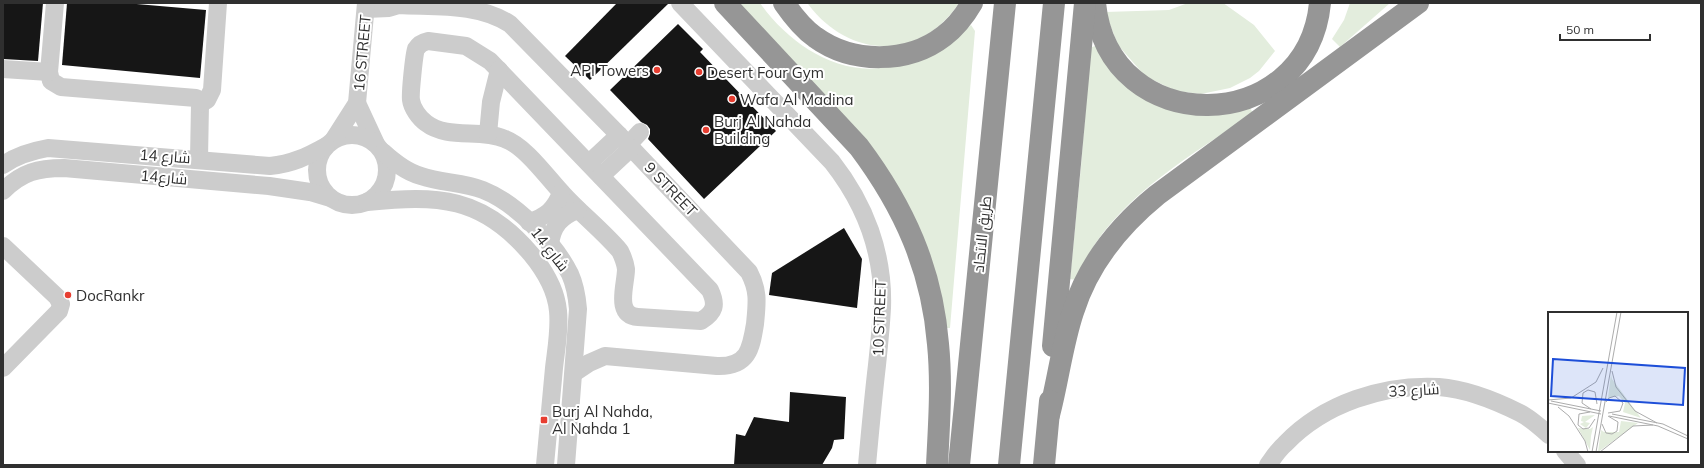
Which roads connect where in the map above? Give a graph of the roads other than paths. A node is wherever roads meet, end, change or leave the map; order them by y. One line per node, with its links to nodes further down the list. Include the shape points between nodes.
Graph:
1 (55, 3): 17 (street)
2 (218, 3): 19 (street, via 212,90 207,100)
3 (680, 3): 44 (street, 10 STREET, via 828,157 852,190 868,222 881,273 882,308)
4 (725, 3): 45 (highway, via 859,147 888,188 905,219 924,269 935,318 940,369)
5 (784, 3): 6 (highway, via 794,17 815,37 839,51 867,58 899,55 930,44 956,25)
6 (972, 3)
7 (1005, 3): 46 (highway, طريق الاتحاد)
8 (1054, 3): 47 (highway)
9 (1085, 3): 39 (highway, via 1052,356)
10 (1095, 3): 11 (highway, via 1099,28 1115,59 1132,78 1162,98 1191,105 1209,105 1226,103 1259,93 1283,77 1308,44 1318,17)
11 (1320, 3)
12 (1418, 3): 39 (highway, via 1157,195 1116,234 1095,263 1075,305)
13 (398, 4): 14 (street, 9 STREET, via 389,8); 21 (street, 9 STREET, via 479,10 501,18)
14 (366, 6): 18 (street, 16 STREET)
15 (3, 69): 17 (street)
16 (499, 70): 20 (street, via 491,102); 20 (street, via 479,53 453,43 423,42 415,54 411,101 416,113 425,123 450,132); 26 (street)
17 (49, 72): 19 (street, via 52,81 61,87 193,97 198,99)
18 (357, 103): 22 (street); 23 (street)
19 (200, 104): 24 (street)
20 (488, 134): 28 (street, via 502,137 516,145)
21 (633, 139): 26 (street); 36 (street, 9 STREET, via 742,264 754,282 757,302 752,345 734,364 724,366)
22 (330, 143): 23 (street, via 347,135 361,136); 24 (street, شارع 14, via 295,162 281,165); 29 (street, via 319,158 316,172 318,182)
23 (380, 148): 30 (street, via 388,171 386,180 382,189); 32 (street, شارع 14, via 394,162 421,177 459,183 498,197)
24 (200, 159): 25 (street, شارع 14, via 48,148 14,157)
25 (3, 165)
26 (595, 170): 31 (street, via 710,290 714,298 714,307 710,315 701,321 632,317 627,314 623,303 626,269 623,257 616,246)
27 (3, 191): 29 (street, شارع14, via 25,174 64,168 269,186 310,192)
28 (561, 193): 31 (street); 32 (street, via 558,203 551,211)
29 (330, 198): 30 (street, via 348,205)
30 (367, 202): 42 (street, شارع 14, via 418,200 464,205 492,217 504,226 541,266 556,299 558,323)
31 (578, 210): 33 (street, via 559,221)
32 (529, 222): 33 (street, شارع 14)
33 (550, 245): 35 (street, شارع 14, via 570,275 578,309)
34 (3, 246): 37 (street, via 58,297 61,304 59,311)
35 (577, 330): 36 (street, via 589,345); 38 (street, شارع 14)
36 (605, 356): 38 (street)
37 (3, 368)
38 (574, 373): 43 (street, شارع 14)
39 (1049, 415): 48 (highway)
40 (1548, 434): 49 (street, شارع 33, via 1521,414 1482,396 1440,387 1398,388 1356,398 1318,417 1285,443)
41 (1566, 452): 50 (street)
42 (545, 465)
43 (566, 465)
44 (867, 465)
45 (938, 465)
46 (959, 465)
47 (1009, 465)
48 (1044, 465)
49 (1268, 465)
50 (1577, 465)

